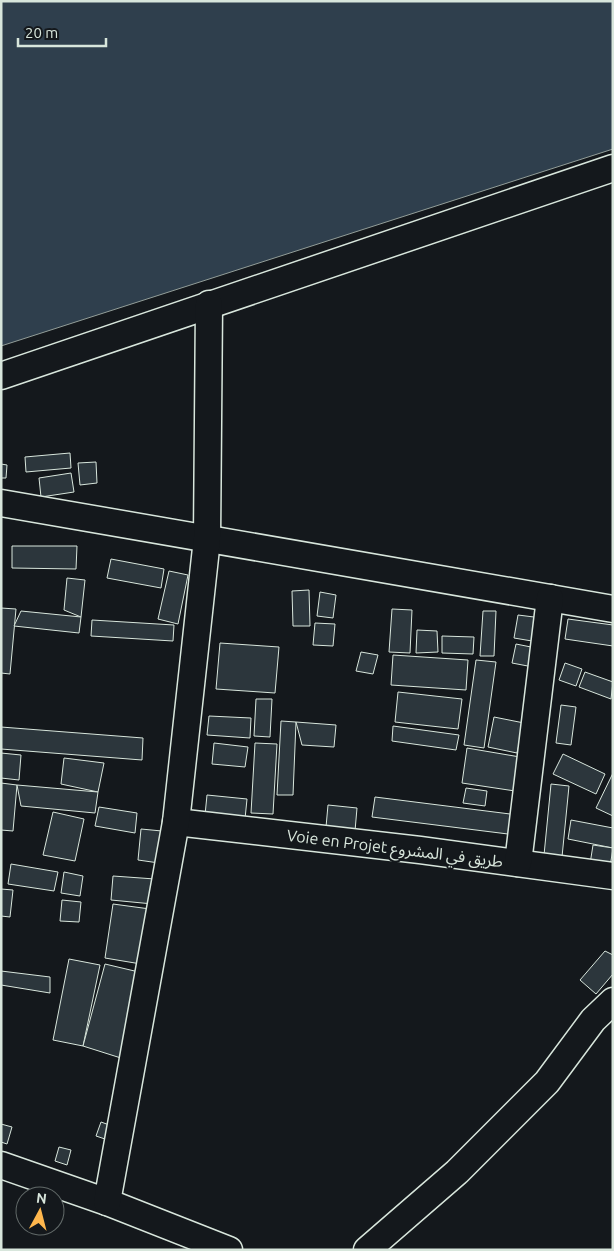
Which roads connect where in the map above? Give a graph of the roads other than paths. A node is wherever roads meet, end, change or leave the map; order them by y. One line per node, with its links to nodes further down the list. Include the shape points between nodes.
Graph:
1 (613, 168): 2 (street)
2 (209, 304): 3 (street); 5 (street)
3 (1, 376)
4 (1, 503): 5 (street)
5 (207, 539): 6 (street); 8 (street)
6 (550, 598): 7 (street); 9 (street)
7 (613, 609)
8 (176, 822): 9 (street, Voie en Projet طريق في المشروع); 13 (street)
9 (518, 863): 10 (street, Voie en Projet طريق في المشروع)
10 (613, 876)
11 (613, 1001): 15 (street, via 593,1020 547,1082 457,1172)
12 (1, 1165): 13 (street)
13 (107, 1202): 14 (street)
14 (229, 1250)
15 (367, 1250)

